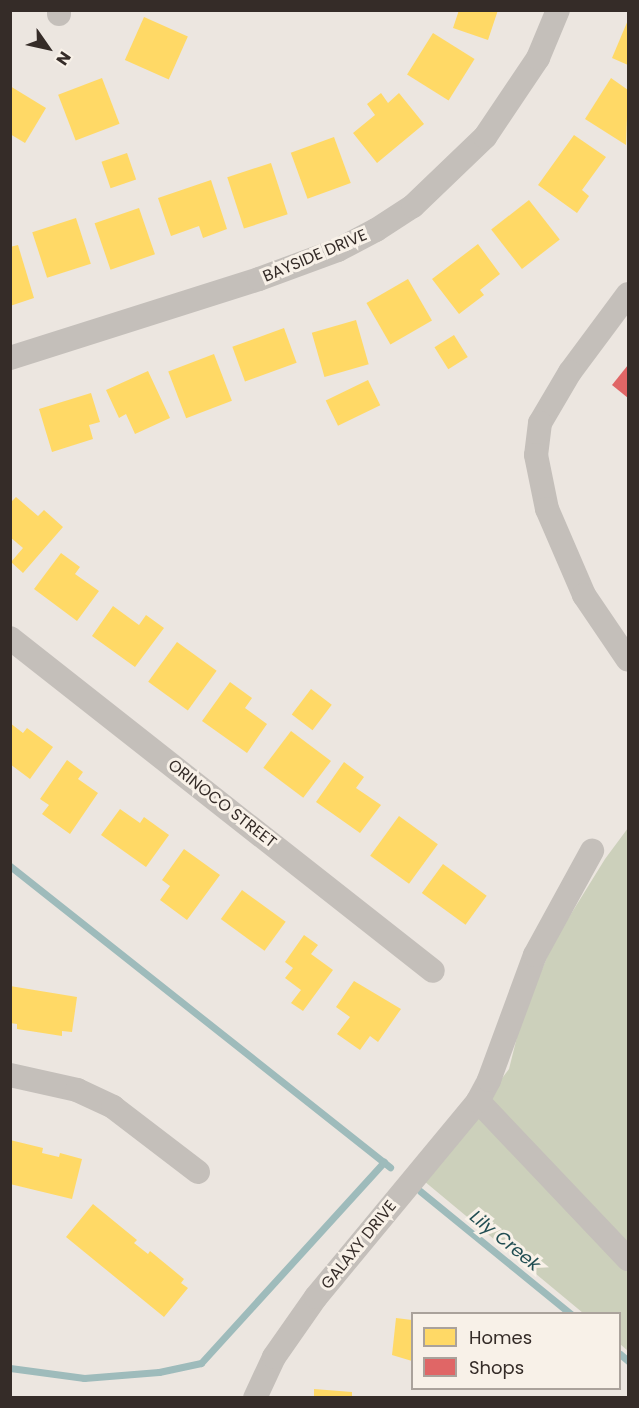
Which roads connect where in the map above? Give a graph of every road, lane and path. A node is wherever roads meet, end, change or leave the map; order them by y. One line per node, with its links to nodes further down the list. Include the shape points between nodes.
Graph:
1 (558, 10): 3 (street, BAYSIDE DRIVE, via 538,58 485,137 412,206 376,230 259,279)
2 (628, 294): 4 (street, via 570,372 540,423 536,455 548,510)
3 (10, 358)
4 (584, 595): 5 (street); 7 (street)
5 (628, 630)
6 (10, 638): 9 (street, ORINOCO STREET)
7 (628, 660)
8 (592, 851): 11 (street, GALAXY DRIVE, via 536,955)
9 (433, 970)
10 (10, 1076): 12 (street, via 77,1090 113,1107)
11 (478, 1101): 13 (street); 14 (street, GALAXY DRIVE, via 292,1331 274,1357)
12 (198, 1172)
13 (628, 1259)
14 (255, 1398)

